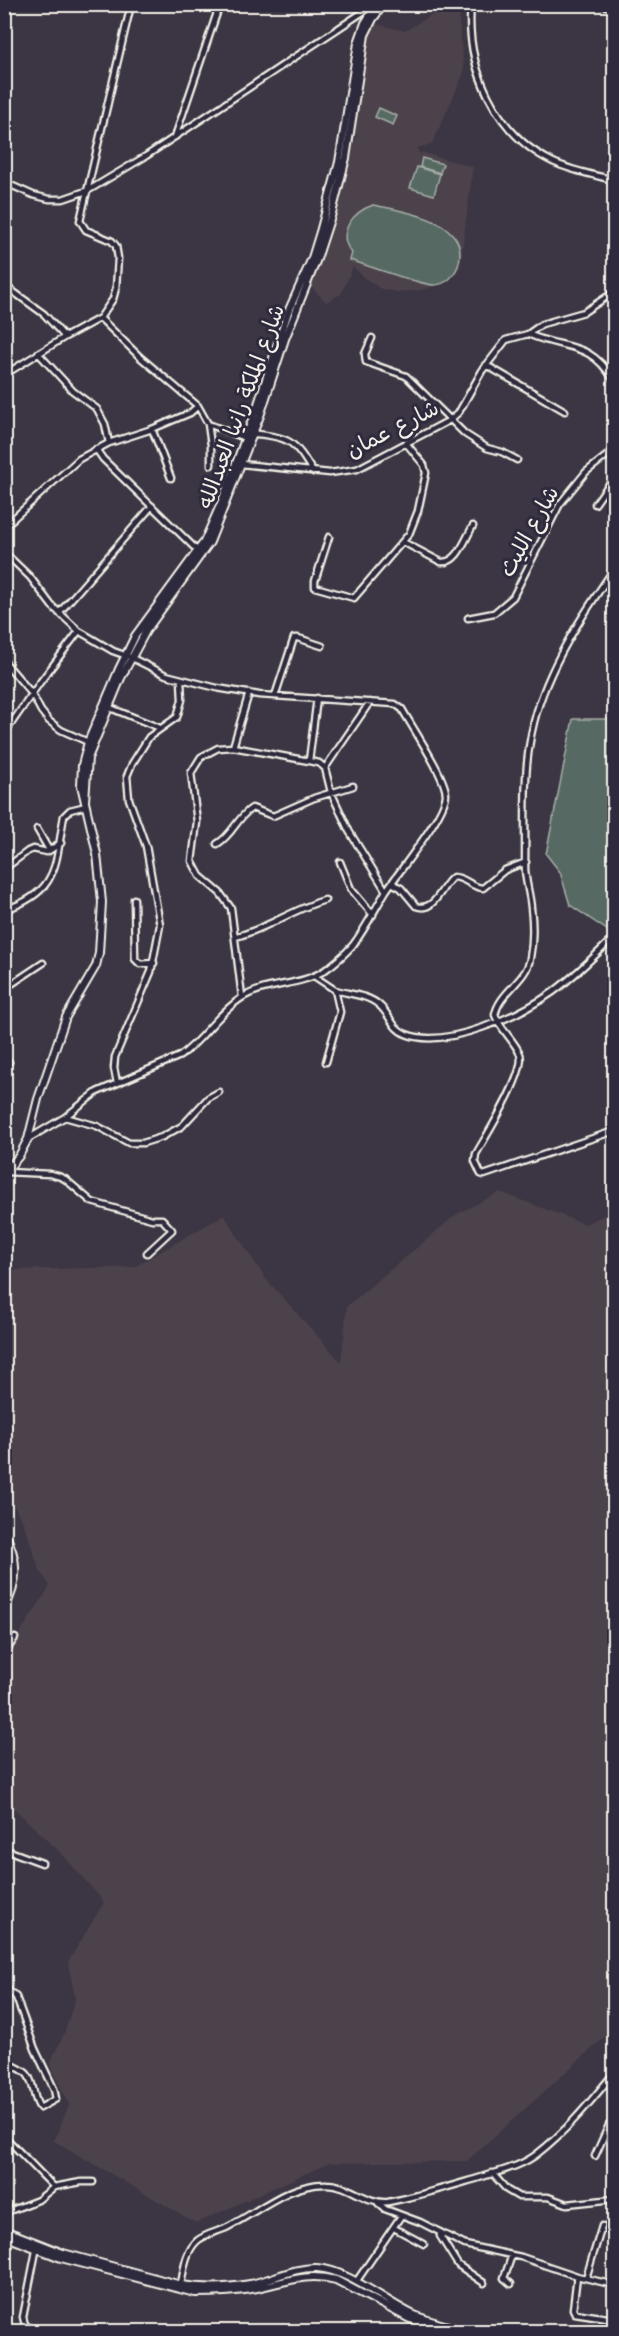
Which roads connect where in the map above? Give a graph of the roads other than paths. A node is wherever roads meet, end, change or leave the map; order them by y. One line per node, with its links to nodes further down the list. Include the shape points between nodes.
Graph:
1 (220, 4): 8 (street)
2 (376, 4): 8 (street); 28 (main road, شارع الملكة رانيا العبدالله, via 358,43 339,162 320,232 284,322)
3 (384, 4): 34 (main road, شارع الملكة رانيا العبدالله, via 365,35 346,158 327,231)
4 (471, 4): 9 (street, via 476,68 502,117 527,144 550,160)
5 (594, 4): 6 (street)
6 (615, 7)
7 (130, 9): 11 (street, via 88,179)
8 (175, 137): 11 (street)
9 (615, 180)
10 (4, 182): 11 (street, via 49,199 63,199)
11 (89, 190): 14 (street, via 81,226 112,241 118,253 115,294)
12 (4, 285): 16 (street, via 44,314)
13 (615, 292): 15 (street, شارع عمان, via 584,312 542,324)
14 (100, 318): 16 (street); 22 (street)
15 (528, 334): 19 (street, شارع عمان, via 506,340); 21 (street, via 586,351)
16 (65, 337): 18 (street)
17 (372, 338): 24 (street, via 366,362 406,376)
18 (38, 353): 20 (street); 29 (street, via 73,391 97,409)
19 (486, 365): 23 (street); 24 (street, شارع عمان, via 459,412)
20 (4, 375)
21 (615, 380)
22 (198, 406): 25 (street); 26 (street)
23 (565, 411)
24 (450, 420): 30 (street, شارع عمان); 33 (street, via 484,447)
25 (207, 424): 28 (street); 35 (street)
26 (152, 429): 29 (street); 38 (street)
27 (256, 434): 36 (street, via 285,439)
28 (245, 438): 45 (main road, شارع الملكة رانيا العبدالله, via 218,511)
29 (109, 443): 31 (street)
30 (406, 443): 36 (street, شارع عمان, via 345,473); 44 (street, via 426,473 418,511)
31 (96, 449): 40 (street); 42 (street, via 64,471)
32 (615, 450): 49 (street, شارع الليث, via 586,472 560,504 513,597 494,613)
33 (517, 460)
34 (241, 464): 36 (street, شارع عمان); 52 (main road, شارع الملكة رانيا العبدالله, via 210,542)
35 (211, 465)
36 (313, 472)
37 (615, 477): 39 (street)
38 (171, 478)
39 (595, 504)
40 (152, 506): 45 (street); 48 (street)
41 (473, 526): 44 (street, via 454,558 447,562)
42 (4, 527)
43 (329, 537): 44 (street, via 315,587 352,599)
44 (403, 542)
45 (198, 551): 52 (main road, شارع الملكة رانيا العبدالله, via 152,611)
46 (4, 552): 48 (street)
47 (615, 569): 75 (street, via 578,624 541,698 528,759)
48 (59, 614): 50 (street)
49 (468, 618)
50 (79, 631): 52 (street); 56 (street)
51 (321, 646): 57 (street, via 294,639)
52 (128, 656): 54 (street); 60 (main road, شارع الملكة رانيا العبدالله); 63 (main road, شارع الملكة رانيا العبدالله)
53 (4, 661): 56 (street)
54 (181, 680): 55 (street); 61 (street, via 180,712)
55 (249, 693): 57 (street); 64 (street)
56 (32, 694): 62 (street); 63 (street, via 40,711 56,727)
57 (275, 696): 58 (street)
58 (317, 698): 59 (street); 65 (street)
59 (370, 702): 66 (street); 77 (street, via 389,702 402,709 446,794 442,808)
60 (108, 707): 61 (street); 69 (main road, شارع الملكة رانيا العبدالله, via 88,758)
61 (160, 728): 86 (street, via 137,755 127,784 158,903 160,925)
62 (4, 734)
63 (88, 742): 69 (main road, شارع الملكة رانيا العبدالله, via 81,773)
64 (233, 747): 65 (street); 83 (street, via 206,753 192,768 190,779 197,822 192,861 200,876 229,905)
65 (309, 761): 66 (street)
66 (325, 768): 68 (street)
67 (353, 786): 68 (street)
68 (331, 792): 72 (street, via 273,816 252,808 229,837); 78 (street, via 355,843)
69 (86, 804): 71 (street, via 65,813); 97 (main road, شارع الملكة رانيا العبدالله, via 100,879 99,953 96,966 66,1017)
70 (37, 829): 73 (street)
71 (61, 843): 73 (street); 81 (street, via 57,864 47,882 23,903)
72 (217, 844)
73 (49, 850): 76 (street, via 28,851)
74 (340, 862): 82 (street, via 351,889)
75 (526, 862): 77 (street, via 505,870 483,888 453,877 426,907 416,906); 91 (street, via 531,957 497,1006)
76 (4, 868)
77 (392, 883): 78 (street)
78 (386, 891): 82 (street)
79 (134, 899): 86 (street, via 135,959 140,964)
80 (325, 900): 83 (street)
81 (4, 909)
82 (373, 915): 87 (street, via 350,948)
83 (236, 937): 90 (street)
84 (615, 937): 91 (street, via 553,992)
85 (43, 963): 88 (street)
86 (153, 963): 93 (street, via 115,1057)
87 (314, 976): 89 (street); 90 (street)
88 (4, 989)
89 (335, 990): 91 (street, via 375,1002 398,1030 415,1037 456,1036); 92 (street, via 340,1012)
90 (242, 997): 93 (street, via 180,1056)
91 (497, 1021): 96 (street, via 521,1059 511,1090 475,1157 481,1174)
92 (326, 1062)
93 (117, 1083): 95 (street, via 97,1092)
94 (219, 1092): 95 (street, via 208,1098 182,1126 143,1143 129,1143 97,1126)
95 (65, 1117): 97 (street)
96 (615, 1131)
97 (28, 1140): 98 (main road, شارع الملكة رانيا العبدالله)
98 (5, 1173): 99 (street, via 58,1176 92,1202 165,1221 172,1230)
99 (147, 1253)
100 (4, 1532): 102 (main road, via 15,1555)
101 (4, 1543): 102 (main road)
102 (10, 1577): 103 (main road)
103 (9, 1586): 104 (main road); 105 (main road)
104 (4, 1599)
105 (4, 1609)
106 (15, 1638): 107 (street)
107 (4, 1654)
108 (4, 1849): 109 (street)
109 (42, 1863)
110 (4, 1986): 111 (street, via 16,1997 56,2099 40,2108 29,2076)
111 (4, 2061)
112 (615, 2073): 116 (street, via 537,2154)
113 (615, 2121): 115 (street, via 609,2125)
114 (4, 2136): 118 (street)
115 (595, 2156)
116 (492, 2173): 119 (street, via 519,2197 549,2197 567,2204); 120 (street, via 409,2198)
117 (93, 2182): 118 (street)
118 (54, 2187): 121 (street, via 38,2200)
119 (615, 2199)
120 (378, 2203): 122 (street); 138 (street, via 334,2184 314,2185 277,2198 239,2222 198,2240 186,2261)
121 (4, 2214)
122 (401, 2216): 124 (street); 126 (street)
123 (602, 2226): 133 (street)
124 (394, 2229): 128 (street); 134 (street)
125 (4, 2230): 129 (main road)
126 (440, 2232): 130 (street, via 465,2246); 135 (street, via 458,2265)
127 (4, 2236): 129 (main road)
128 (424, 2244)
129 (37, 2246): 138 (main road); 140 (street, via 22,2317 25,2325)
130 (512, 2255): 132 (street); 136 (street, via 504,2278)
131 (312, 2272): 134 (main road, via 327,2270); 138 (main road, via 241,2285); 141 (main road, via 336,2280 410,2319)
132 (578, 2276): 133 (street); 139 (street, via 575,2313)
133 (586, 2278): 137 (street)
134 (356, 2282): 142 (main road, via 429,2321)
135 (484, 2283)
136 (511, 2284)
137 (615, 2285)
138 (180, 2288)
139 (615, 2319)
140 (37, 2331)
141 (447, 2331)
142 (469, 2331)

